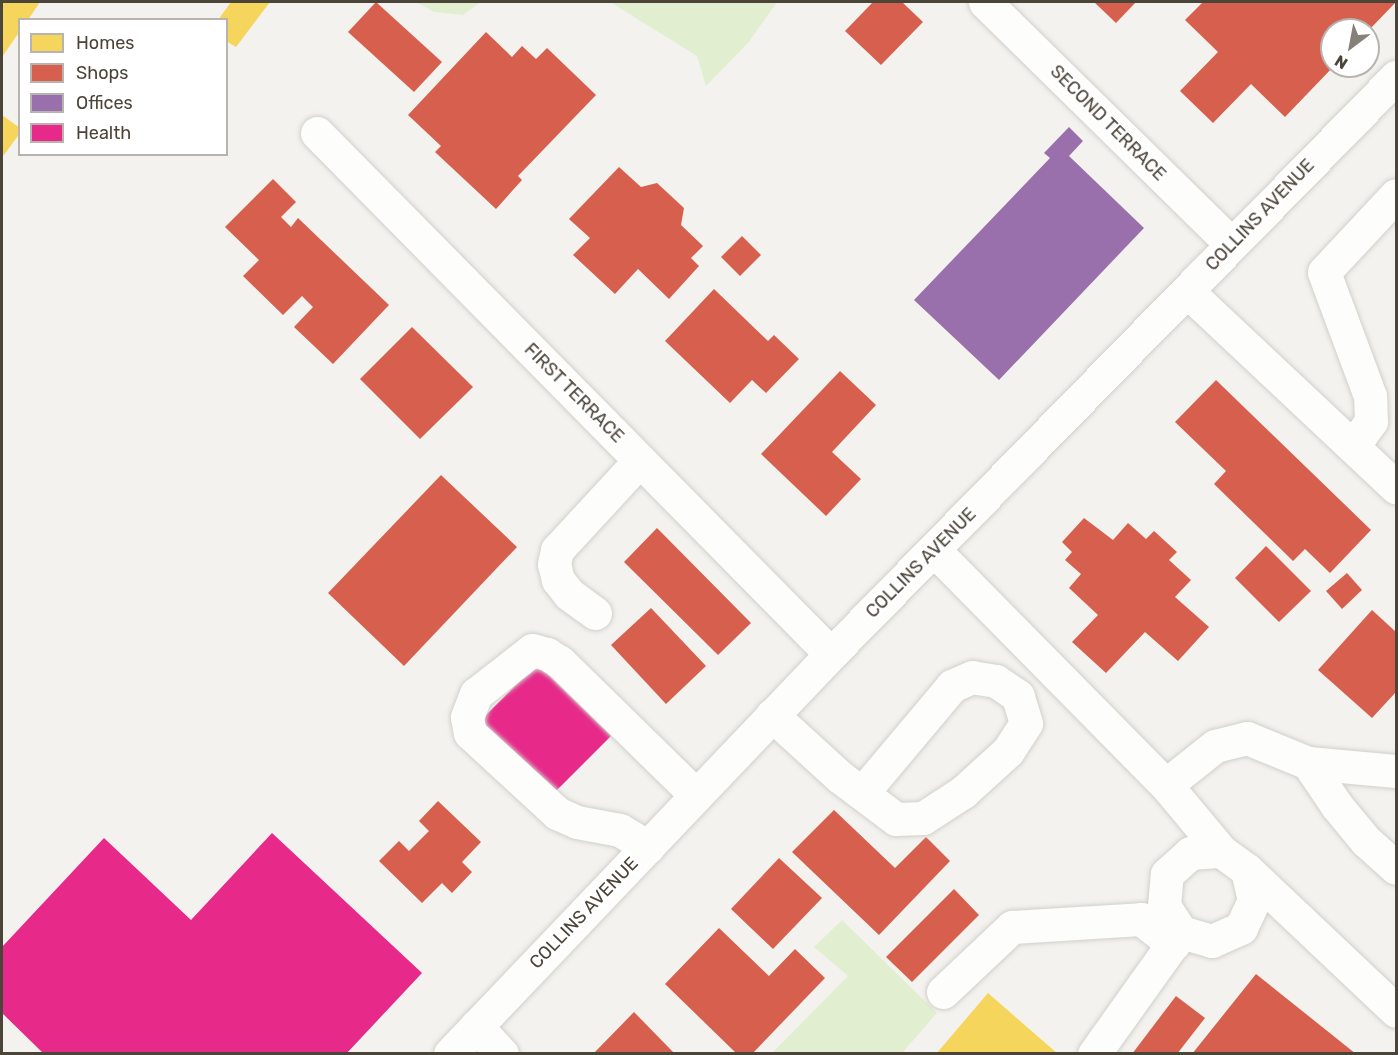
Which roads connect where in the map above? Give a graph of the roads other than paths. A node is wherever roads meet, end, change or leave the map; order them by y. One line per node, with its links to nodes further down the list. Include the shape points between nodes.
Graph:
1 (985, 2): 5 (street, SECOND TERRACE)
2 (1396, 77): 5 (street, COLLINS AVENUE)
3 (317, 133): 8 (street, FIRST TERRACE)
4 (1396, 195): 7 (street, via 1324,272 1370,396 1371,421)
5 (1231, 244): 6 (street, COLLINS AVENUE)
6 (1187, 291): 7 (street); 10 (street, COLLINS AVENUE)
7 (1353, 446): 9 (street)
8 (640, 460): 11 (street, via 556,550 558,580 569,594); 12 (street, FIRST TERRACE)
9 (1394, 478)
10 (934, 550): 12 (street, COLLINS AVENUE); 16 (street)
11 (595, 613)
12 (831, 654): 13 (street, COLLINS AVENUE)
13 (772, 715): 17 (street, via 840,777); 18 (street, COLLINS AVENUE)
14 (1308, 763): 15 (street); 16 (street, via 1247,738 1215,746); 21 (street, via 1337,806)
15 (1396, 771)
16 (1166, 785): 20 (street)
17 (863, 792): 17 (street, via 952,686 972,677 996,681 1018,696 1026,723 1008,751 963,792 923,818 896,819)
18 (696, 795): 19 (street, COLLINS AVENUE); 19 (street, via 560,662 547,654 531,650 476,694 467,717 470,733 557,813 577,822 620,830)
19 (648, 847): 25 (street, COLLINS AVENUE)
20 (1234, 860): 22 (street, via 1190,853 1167,874 1164,906); 22 (street, via 1254,900 1241,928 1212,941); 24 (street)
21 (1396, 868)
22 (1177, 938): 23 (street, via 1141,919 1012,927); 28 (street)
23 (943, 992)
24 (1396, 1011)
25 (476, 1026): 26 (street, COLLINS AVENUE); 27 (street)
26 (450, 1053)
27 (502, 1053)
28 (1094, 1053)

